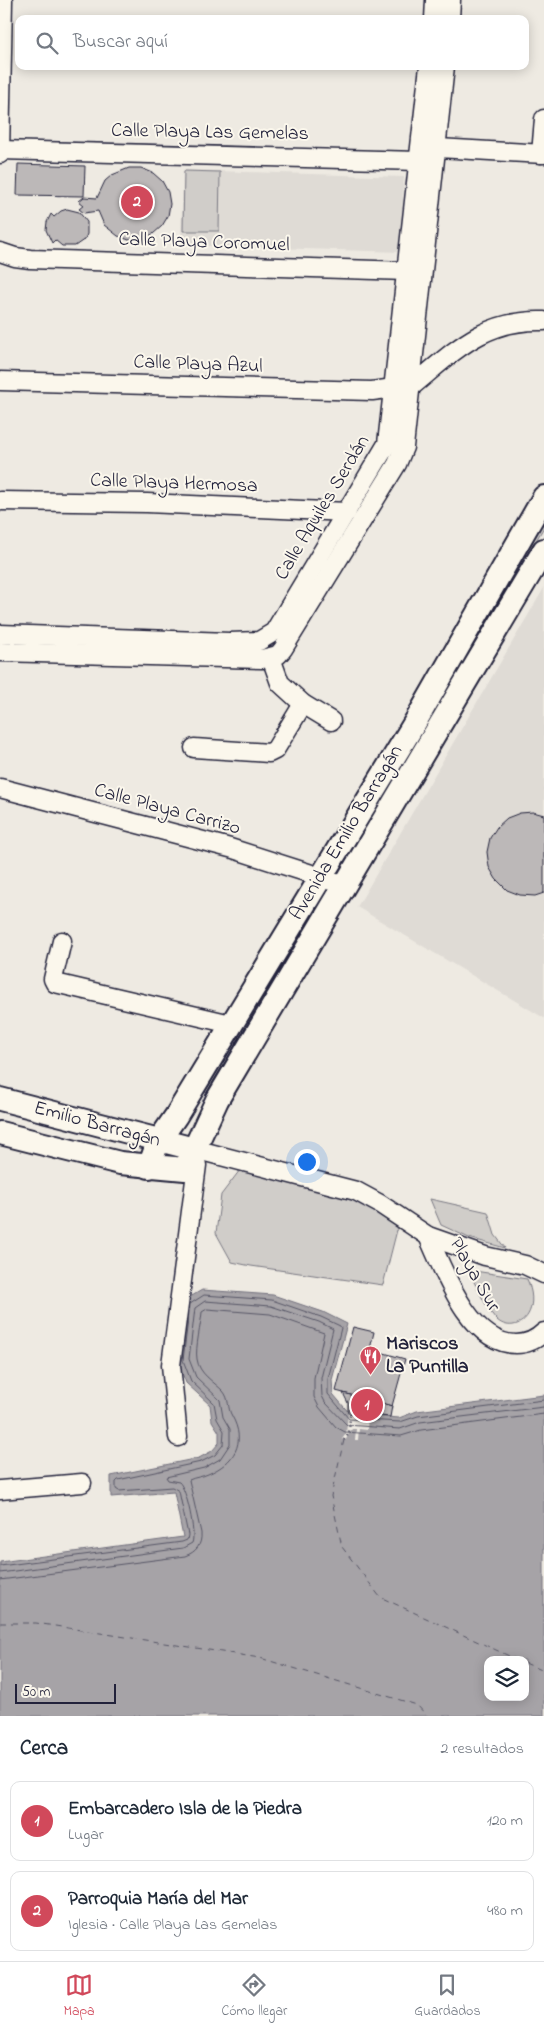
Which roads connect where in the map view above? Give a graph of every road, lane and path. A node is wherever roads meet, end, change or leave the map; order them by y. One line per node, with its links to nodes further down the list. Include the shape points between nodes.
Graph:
1 (4, 0): 6 (street)
2 (436, 0): 4 (street)
3 (451, 0): 5 (street)
4 (434, 15)
5 (450, 15)
6 (7, 26): 11 (street)
7 (428, 70): 14 (street, Calle Aquiles Serdán)
8 (445, 70): 10 (street, Calle Aquiles Serdán)
9 (544, 119): 13 (street)
10 (438, 148): 13 (street); 15 (street, Calle Aquiles Serdán)
11 (0, 150): 12 (street); 14 (street, Calle Playa Las Gemelas)
12 (0, 154)
13 (543, 154)
14 (419, 161): 15 (street, Calle Aquiles Serdán)
15 (422, 213): 17 (street, Calle Aquiles Serdán); 20 (street, Calle Aquiles Serdán)
16 (0, 252): 17 (street, Calle Playa Coromuel, via 30,259)
17 (407, 271): 20 (street, Calle Aquiles Serdán)
18 (544, 321): 20 (street, via 522,320 472,338)
19 (0, 381): 20 (street, Calle Playa Azul, via 372,391)
20 (402, 387): 21 (street, Calle Aquiles Serdán)
21 (382, 472): 24 (street, Calle Aquiles Serdán); 28 (street, Calle Aquiles Serdán, via 287,643 278,655)
22 (544, 497): 33 (main road, Avenida Emilio Barragán, via 417,719)
23 (0, 501): 24 (street, Calle Playa Hermosa)
24 (347, 512): 26 (street, Calle Aquiles Serdán, via 274,632 259,641)
25 (544, 550): 34 (main road, Avenida Emilio Barragán)
26 (0, 634)
27 (0, 652): 28 (street)
28 (271, 658): 29 (street, via 280,684)
29 (303, 704): 30 (street); 31 (street, via 275,750 269,753)
30 (331, 721)
31 (194, 748)
32 (0, 788): 33 (street, Calle Playa Carrizo, via 230,848)
33 (321, 877): 34 (street, Calle Playa Carrizo); 36 (main road, Avenida Emilio Barragán)
34 (343, 886): 40 (main road, Avenida Emilio Barragán, via 217,1100)
35 (62, 941): 36 (street, via 53,979 55,983)
36 (231, 1024): 39 (main road, Avenida Emilio Barragán)
37 (0, 1099): 39 (main road, Emilio Barragán)
38 (0, 1133): 41 (main road, Emilio Barragán, via 120,1163)
39 (158, 1142): 40 (main road, Emilio Barragán); 41 (main road, Avenida Emilio Barragán)
40 (192, 1161): 41 (main road, Emilio Barragán); 42 (street, via 220,1156 356,1192); 46 (street, via 171,1366)
41 (149, 1167)
42 (428, 1236): 43 (street, Playa Sur, via 486,1256 525,1265); 44 (street, Playa Sur, via 465,1310 483,1332 512,1344 534,1340)
43 (544, 1274)
44 (544, 1332)
45 (350, 1414): 47 (path, via 349,1433)
46 (178, 1437)
47 (344, 1440)
48 (82, 1483): 49 (street)
49 (0, 1490)

